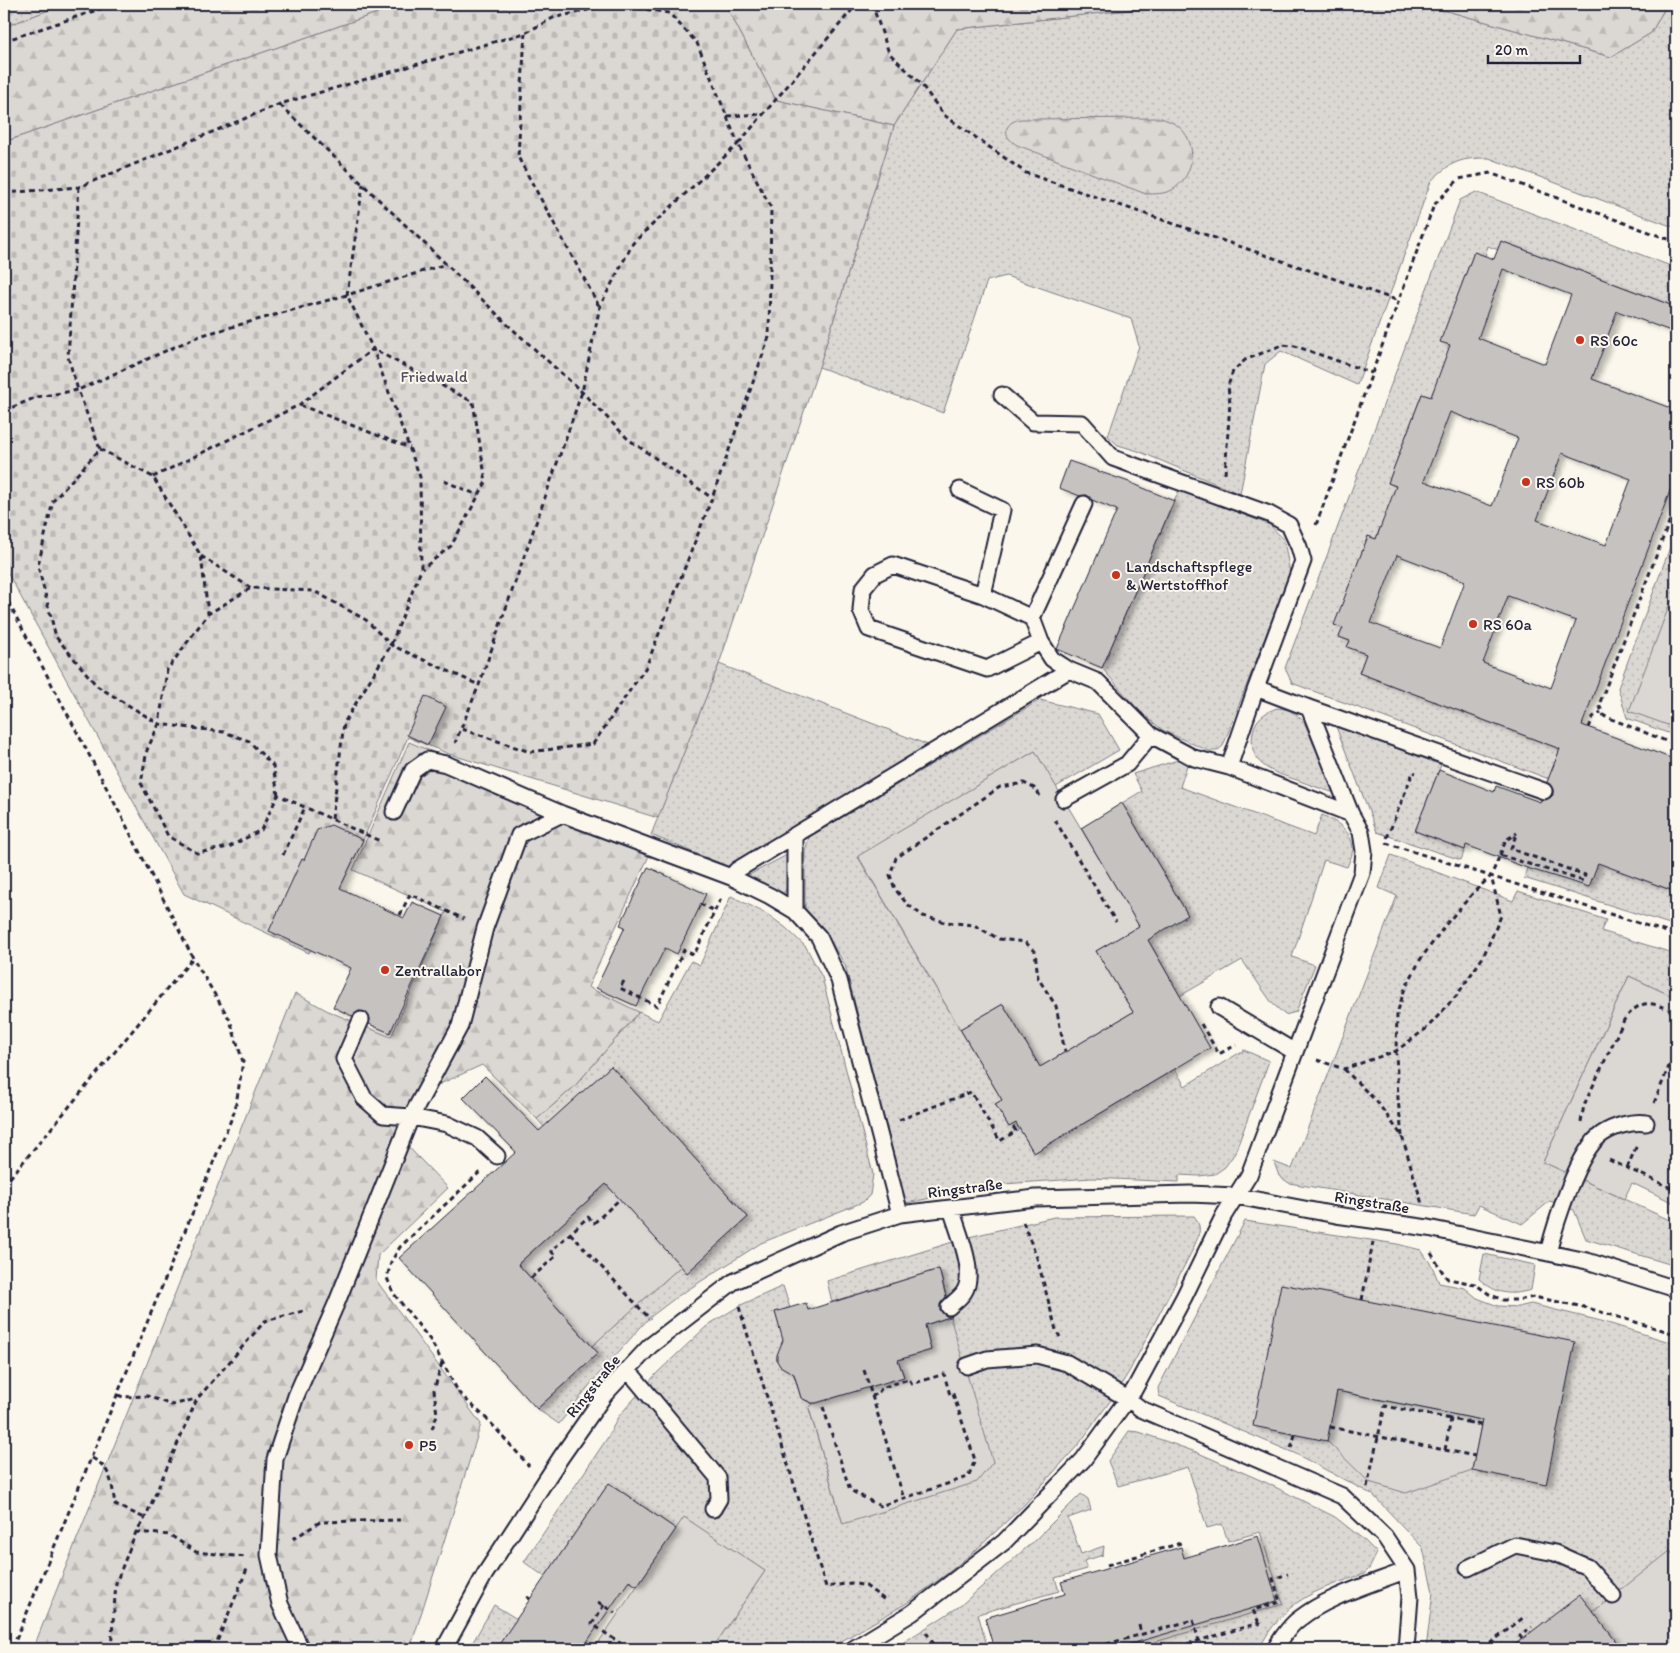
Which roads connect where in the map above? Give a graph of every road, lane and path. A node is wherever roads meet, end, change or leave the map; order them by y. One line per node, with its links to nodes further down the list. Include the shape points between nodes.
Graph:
1 (115, 4): 5 (path)
2 (857, 4): 7 (path)
3 (872, 4): 16 (path, via 889,53 921,84 944,115 1026,173)
4 (525, 33): 6 (path); 8 (path, via 553,18 614,4 670,13 697,43); 17 (path, via 518,157)
5 (4, 41)
6 (280, 104): 10 (path); 11 (path)
7 (764, 114): 8 (path); 9 (path)
8 (726, 116): 9 (path)
9 (738, 144): 17 (path, via 633,242); 32 (path, via 771,208 768,337)
10 (363, 184): 14 (path); 15 (path)
11 (79, 187): 12 (path); 20 (path, via 68,357)
12 (4, 193)
13 (1676, 242): 16 (path, via 1490,173 1459,179 1434,205)
14 (446, 264): 15 (path); 21 (path)
15 (347, 295): 18 (path); 20 (path, via 199,336)
16 (1399, 301): 19 (path)
17 (600, 306): 21 (path)
18 (373, 349): 23 (path); 25 (path); 30 (path, via 473,402 486,482)
19 (1372, 373): 31 (path, via 1295,346 1282,345 1245,360 1233,372 1228,386 1230,403 1225,478); 35 (path)
20 (78, 390): 24 (path, via 36,397); 26 (path)
21 (582, 392): 32 (path, via 628,439); 46 (path)
22 (1002, 395): 31 (lane, via 1033,422 1082,423 1113,458)
23 (299, 405): 25 (path); 27 (path)
24 (4, 409)
25 (410, 448): 37 (path, via 420,477)
26 (100, 449): 27 (path); 50 (path, via 53,501 38,566 56,637 97,686)
27 (153, 478): 36 (path)
28 (444, 481): 30 (path)
29 (960, 490): 40 (lane, via 1002,510)
30 (478, 495): 37 (path, via 451,546)
31 (1219, 496): 47 (lane, via 1269,514 1289,525 1303,561)
32 (712, 498): 52 (path, via 646,667 594,744 530,752)
33 (1084, 504): 42 (lane)
34 (1676, 504): 49 (path, via 1599,705)
35 (1316, 525)
36 (201, 556): 38 (path); 41 (path)
37 (421, 570): 44 (path)
38 (251, 588): 41 (path); 44 (path, via 314,591 366,620)
39 (4, 594): 83 (path)
40 (983, 595): 42 (lane); 43 (lane, via 892,565 874,574 863,589 861,610 869,629 987,669)
41 (208, 614): 50 (path, via 167,670)
42 (1032, 618): 43 (lane)
43 (1042, 642): 45 (lane, via 1052,659)
44 (391, 645): 46 (path); 67 (path, via 344,723)
45 (1070, 670): 53 (lane, via 1098,682); 68 (lane)
46 (479, 685): 52 (path)
47 (1256, 688): 48 (lane); 56 (lane)
48 (1309, 708): 58 (lane); 66 (lane)
49 (1602, 712): 51 (path, via 1594,717); 54 (path, via 1604,716)
50 (159, 724): 59 (path, via 224,732 249,741 273,766); 59 (path, via 147,750 141,783 168,836 197,853 229,847 261,830)
51 (1590, 728)
52 (462, 729): 55 (path)
53 (1152, 735): 56 (lane, via 1194,758); 61 (lane, via 1127,764)
54 (1676, 744)
55 (446, 764): 63 (lane, via 427,760 413,770); 64 (lane)
56 (1229, 767): 66 (lane)
57 (1420, 774): 70 (path, via 1413,772)
58 (1544, 791)
59 (278, 795): 62 (path)
60 (1041, 797): 91 (path, via 1036,789 1024,783 1000,787 896,858 890,875 895,889 907,904 923,916 974,925 999,939 1025,942 1036,951 1038,978 1056,1006)
61 (1064, 799)
62 (306, 807): 67 (path); 72 (path)
63 (394, 812)
64 (562, 814): 75 (lane); 81 (lane, via 520,836)
65 (1051, 814): 80 (path)
66 (1351, 814): 71 (lane, via 1361,832)
67 (332, 819): 69 (path)
68 (795, 835): 75 (lane, via 737,870); 78 (lane)
69 (380, 842)
70 (1386, 843): 71 (path); 74 (path)
71 (1364, 851): 92 (lane, via 1362,873)
72 (283, 855)
73 (1500, 855): 73 (path, via 1506,840 1517,832 1511,849 1585,875 1583,881); 74 (path)
74 (1491, 876): 82 (path); 90 (path, via 1447,923 1420,960 1404,991 1397,1014); 90 (path, via 1501,916 1483,957 1451,1002 1427,1028)
75 (731, 877): 77 (path); 78 (lane)
76 (700, 904): 77 (path)
77 (715, 911): 84 (path, via 694,955 684,950 657,1006 620,988)
78 (795, 911): 97 (lane, via 819,937 839,980)
79 (400, 915): 81 (path, via 410,894)
80 (1116, 922)
81 (485, 928): 94 (lane, via 460,1026)
82 (1676, 935)
83 (193, 958): 101 (path); 128 (path, via 230,1020 243,1062 242,1072 235,1110)
84 (624, 981)
85 (1220, 1007): 92 (lane)
86 (1676, 1013): 99 (path, via 1648,1003 1633,1009 1624,1020 1584,1105 1581,1129)
87 (1196, 1017): 89 (path, via 1219,1054)
88 (361, 1020): 94 (lane, via 344,1059 364,1098 383,1115)
89 (1237, 1044)
90 (1396, 1051): 93 (path); 98 (path)
91 (1065, 1052)
92 (1295, 1052): 93 (path); 103 (lane, via 1249,1175)
93 (1344, 1069): 98 (path, via 1376,1102)
94 (411, 1117): 100 (lane, via 447,1124 477,1138); 117 (lane)
95 (1646, 1123): 99 (lane, via 1618,1127 1601,1135)
96 (1012, 1125): 97 (path, via 1016,1131 1000,1141 970,1092)
97 (877, 1128): 107 (lane)
98 (1402, 1136): 106 (path)
99 (1590, 1147): 102 (path, via 1601,1156); 112 (lane, via 1562,1205)
100 (498, 1156): 124 (path, via 400,1247 391,1262 387,1278 394,1294 431,1341)
101 (4, 1185)
102 (1676, 1190)
103 (1236, 1196): 105 (lane, Ringstraße, via 1035,1198); 112 (lane, Ringstraße, via 1428,1228); 131 (lane)
104 (620, 1199): 109 (path, via 594,1223 588,1217)
105 (951, 1208): 107 (lane, Ringstraße); 118 (lane, via 968,1264 968,1279 964,1292)
106 (1424, 1209)
107 (900, 1214): 114 (lane, Ringstraße, via 841,1233)
108 (1023, 1219): 123 (path)
109 (570, 1233): 113 (path, via 551,1251 556,1256); 120 (path)
110 (1373, 1239): 116 (path)
111 (1428, 1248): 122 (path, via 1448,1279 1475,1284 1503,1300 1534,1297)
112 (1548, 1253): 115 (lane, Ringstraße, via 1587,1261)
113 (531, 1278)
114 (733, 1282): 126 (lane, Ringstraße, via 650,1346); 155 (path, via 826,1587 851,1583)
115 (1676, 1289)
116 (1362, 1300)
117 (336, 1302): 130 (path, via 265,1321); 171 (lane, via 296,1396 274,1459 269,1555 280,1604)
118 (949, 1306)
119 (657, 1314): 120 (path)
120 (650, 1319): 121 (path)
121 (643, 1326)
122 (1676, 1334)
123 (1061, 1338)
124 (442, 1363): 138 (path, via 434,1390 437,1415); 143 (path, via 459,1393)
125 (967, 1366): 131 (lane, via 987,1360 1037,1355 1067,1363)
126 (628, 1370): 146 (lane, via 718,1478 719,1499); 172 (lane, Ringstraße, via 605,1394 561,1457 485,1574)
127 (864, 1370): 129 (path)
128 (118, 1395): 130 (path, via 123,1398 147,1396 172,1405); 142 (path)
129 (872, 1396): 145 (path); 145 (path, via 881,1388 909,1379 912,1384 944,1374 975,1460 968,1477)
130 (197, 1399): 147 (path)
131 (1128, 1400): 153 (lane, via 1141,1409 1342,1496 1385,1537); 174 (lane, via 1083,1460 1004,1542 912,1613)
132 (824, 1407): 145 (path, via 850,1490 880,1506)
133 (1468, 1417): 135 (path)
134 (1451, 1419): 135 (path); 139 (path, via 1385,1406); 140 (path)
135 (1466, 1422): 136 (path)
136 (1481, 1425)
137 (1330, 1427): 139 (path)
138 (432, 1429)
139 (1378, 1437): 140 (path); 144 (path)
140 (1445, 1450): 141 (path)
141 (1475, 1456)
142 (92, 1458): 147 (path, via 110,1476 115,1505); 169 (path)
143 (531, 1468)
144 (1366, 1491)
145 (904, 1499)
146 (714, 1509)
147 (146, 1518): 148 (path)
148 (136, 1532): 150 (path, via 170,1535 196,1552); 170 (path, via 116,1584)
149 (1181, 1543): 151 (path)
150 (251, 1558)
151 (1107, 1565)
152 (1468, 1568): 156 (lane, via 1515,1546 1555,1553 1587,1567)
153 (1407, 1570): 168 (lane, via 1326,1602 1298,1619); 178 (lane, via 1410,1597)
154 (1288, 1574): 161 (path, via 1273,1579 1280,1602 1253,1610)
155 (874, 1591)
156 (1613, 1596)
157 (598, 1602): 158 (path)
158 (604, 1605): 159 (path); 173 (path, via 592,1624 620,1642)
159 (615, 1613)
160 (1524, 1618): 179 (path)
161 (1258, 1623): 167 (path); 168 (path)
162 (1139, 1625): 165 (path)
163 (1532, 1627): 166 (path, via 1520,1636)
164 (924, 1629): 175 (path)
165 (1141, 1634): 167 (path, via 1193,1620); 176 (path)
166 (1522, 1639)
167 (1199, 1641): 177 (path)
168 (1278, 1644)
169 (12, 1649)
170 (111, 1649)
171 (301, 1649)
172 (444, 1649)
173 (616, 1649)
174 (852, 1649)
175 (937, 1649)
176 (1089, 1649)
177 (1170, 1649)
178 (1406, 1649)
179 (1483, 1649)

